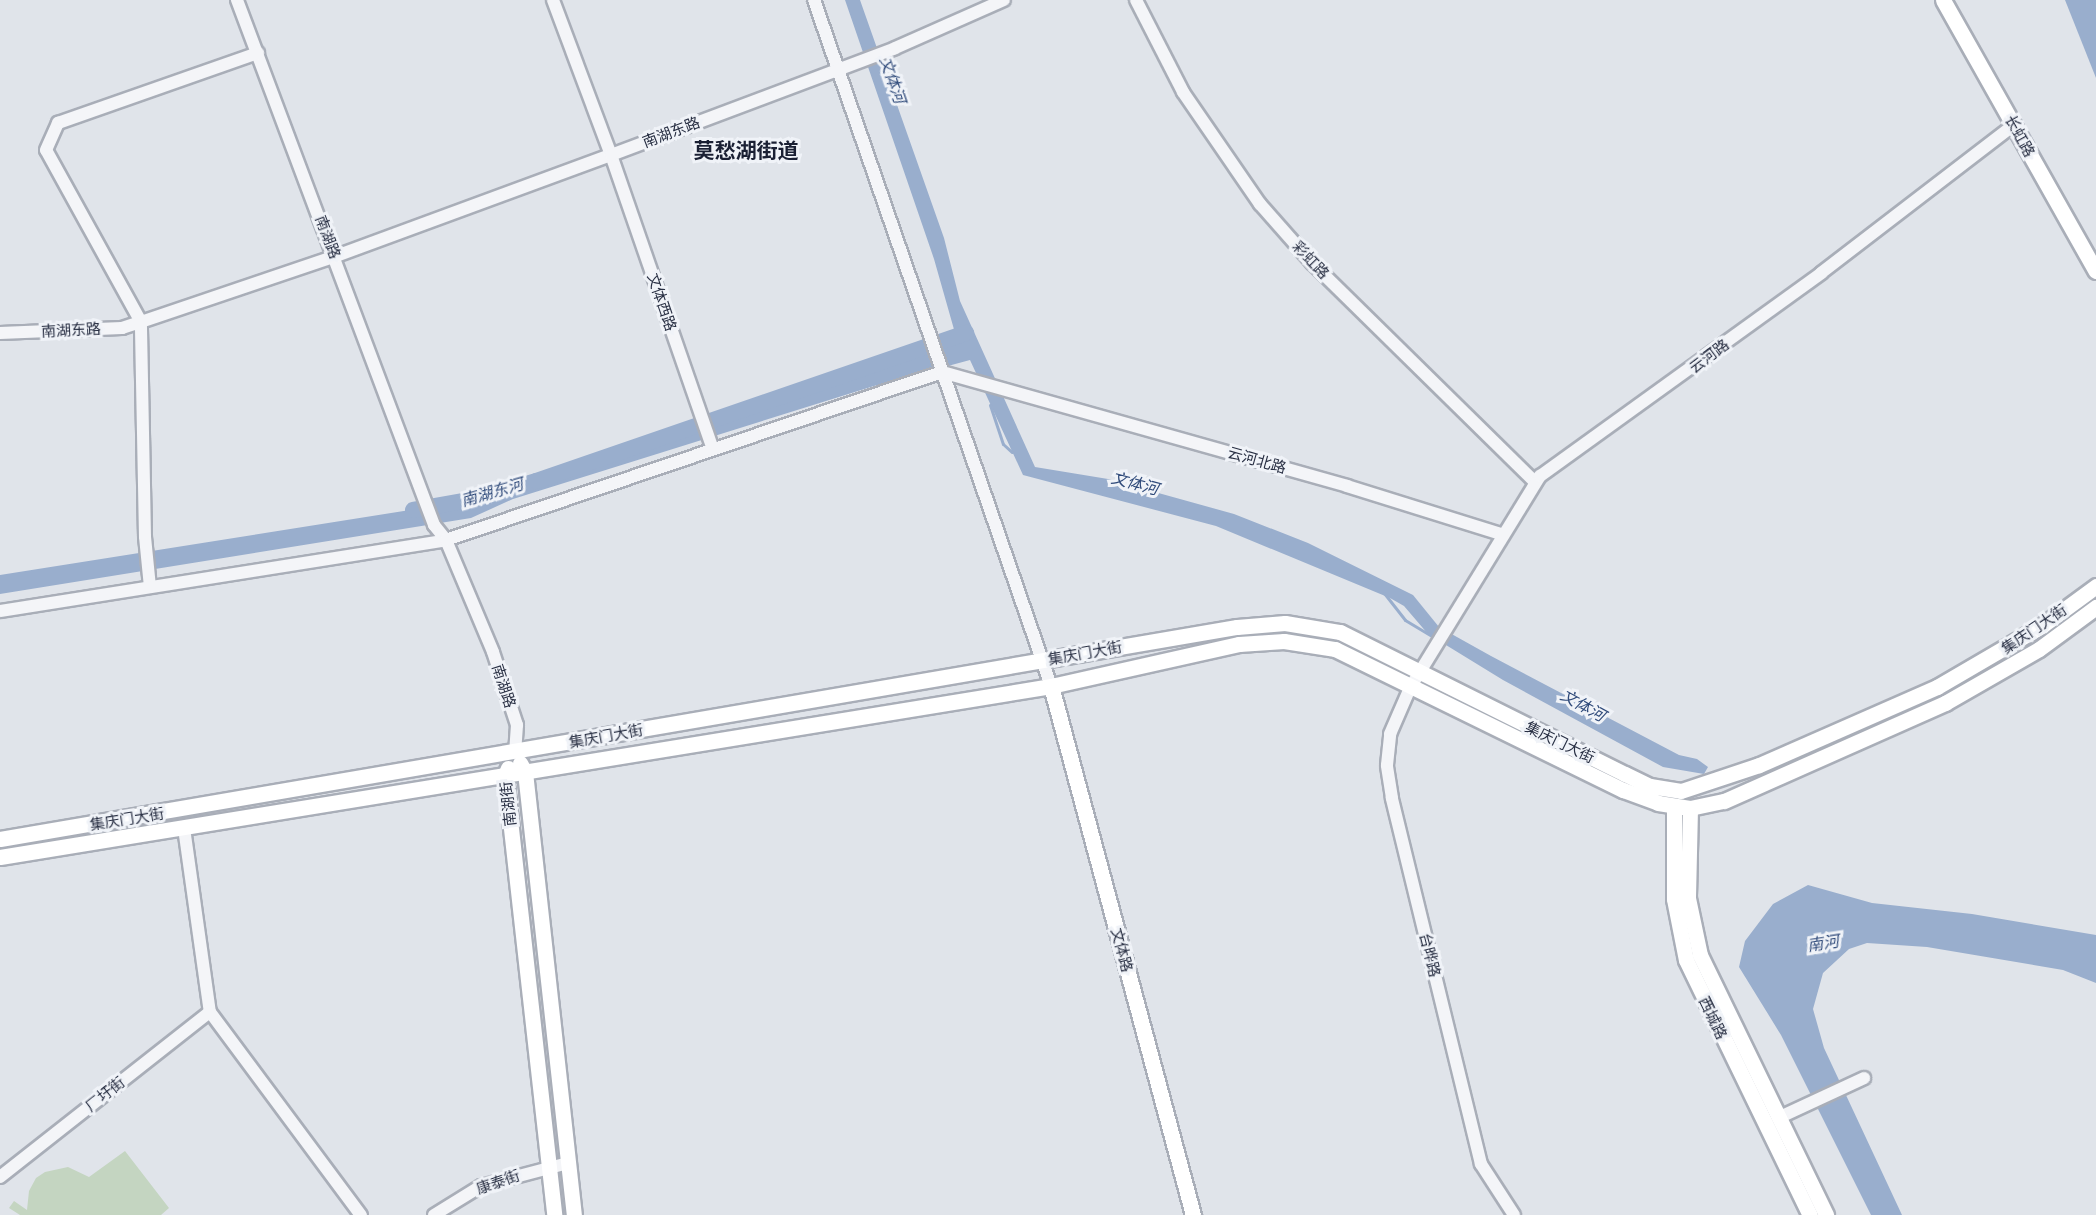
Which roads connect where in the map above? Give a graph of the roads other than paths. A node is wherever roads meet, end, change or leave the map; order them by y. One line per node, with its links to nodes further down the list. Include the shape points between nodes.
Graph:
1 (237, 0): 7 (street, 南湖路)
2 (553, 0): 10 (street, 文体西路)
3 (814, 0): 8 (street)
4 (1004, 0): 8 (street, 南湖东路)
5 (1136, 0): 17 (street, 彩虹路, via 1178,83 1260,204 1312,263)
6 (1943, 0): 9 (main road, 长虹路)
7 (258, 53): 11 (street, 南湖路); 13 (street, via 58,123 46,150)
8 (838, 69): 10 (street, 南湖东路); 15 (street)
9 (2014, 125): 12 (main road, 长虹路); 17 (street, 云河路, via 1821,273)
10 (611, 155): 11 (street, 南湖东路); 16 (street, 文体西路)
11 (336, 256): 13 (street, 南湖东路); 19 (street, 南湖路, via 434,525)
12 (2096, 272)
13 (141, 322): 14 (street, 南湖东路, via 122,327); 21 (street, via 145,537)
14 (0, 333)
15 (941, 370): 16 (street); 18 (street, 云河北路); 25 (street)
16 (713, 450): 19 (street)
17 (1535, 482): 18 (street, 云河路)
18 (1501, 534): 24 (street, 云河路)
19 (446, 540): 21 (street); 29 (street, 南湖路, via 493,652 517,725)
20 (2096, 586): 26 (main road, 集庆门大街, via 2043,625 1937,687 1758,765 1681,791 1650,786)
21 (150, 587): 23 (street)
22 (2096, 607): 33 (main road, 集庆门大街, via 2039,649 1945,703 1724,801)
23 (0, 611)
24 (1430, 652): 26 (street, 台晔路)
25 (1042, 661): 26 (main road, 集庆门大街, via 1237,627 1285,623 1340,632); 27 (street); 29 (main road, 集庆门大街)
26 (1418, 674): 28 (street, 台晔路)
27 (1051, 686): 28 (main road, 集庆门大街, via 1239,644 1284,641 1335,649); 30 (main road, 集庆门大街); 47 (main road, 文体路)
28 (1410, 688): 32 (main road, 集庆门大街, via 1623,790); 48 (street, 台晔路, via 1390,734 1387,765 1392,798 1481,1164)
29 (515, 752): 30 (main road, 南湖街); 31 (main road, 南湖街); 35 (main road, 集庆门大街)
30 (525, 772): 31 (main road, 集庆门大街); 40 (main road, 南湖街)
31 (505, 775): 34 (main road, 集庆门大街); 41 (main road, 南湖街)
32 (1674, 806): 33 (main road, 集庆门大街); 49 (main road, 西城路, via 1674,899 1686,960)
33 (1690, 808): 39 (main road, 西城路, via 1688,898 1700,955)
34 (184, 828): 36 (main road, 集庆门大街); 37 (street)
35 (0, 839)
36 (0, 857)
37 (210, 1012): 42 (street, 厂圩街); 43 (street)
38 (1864, 1078): 39 (street)
39 (1778, 1118): 50 (main road, 西城路)
40 (568, 1162): 41 (street, 康泰街); 46 (main road, 南湖街)
41 (548, 1167): 44 (street, 康泰街, via 481,1185); 45 (main road, 南湖街)
42 (0, 1177)
43 (361, 1215)
44 (434, 1215)
45 (554, 1215)
46 (574, 1215)
47 (1193, 1215)
48 (1514, 1215)
49 (1810, 1215)
50 (1826, 1215)

